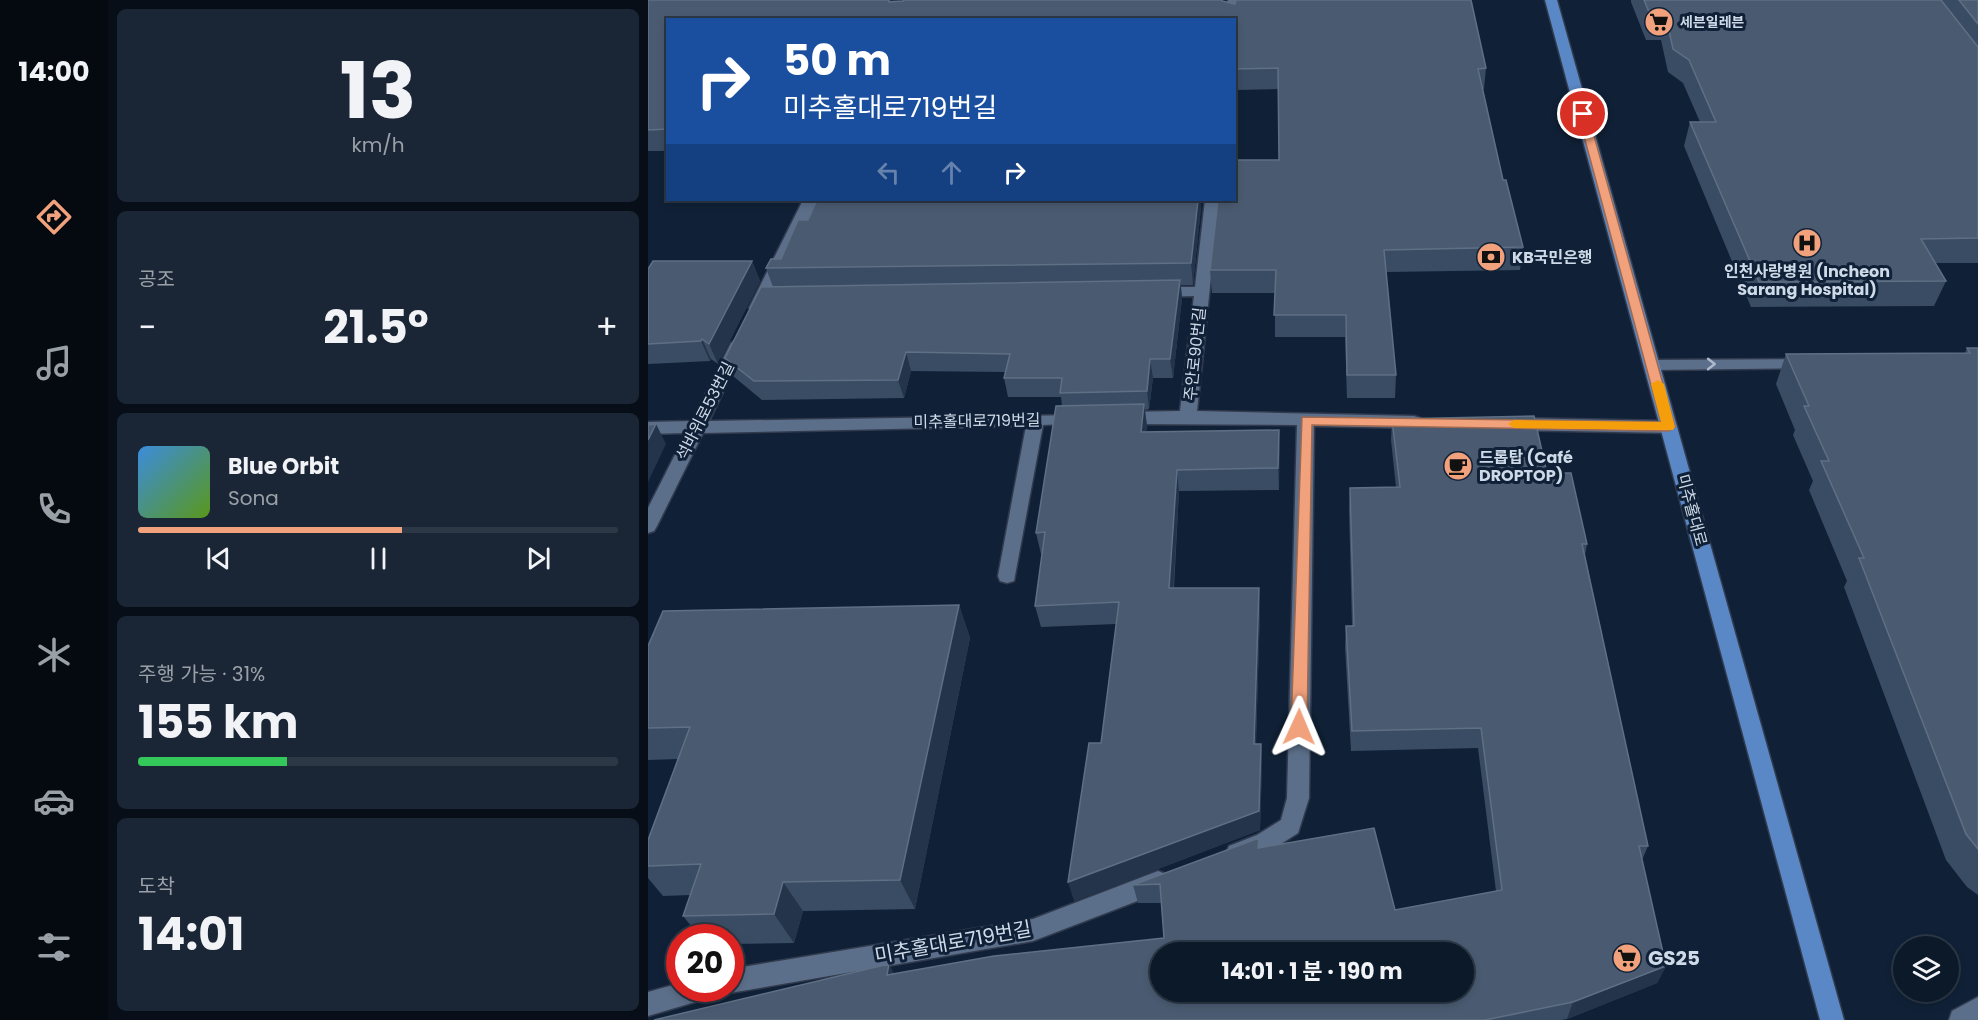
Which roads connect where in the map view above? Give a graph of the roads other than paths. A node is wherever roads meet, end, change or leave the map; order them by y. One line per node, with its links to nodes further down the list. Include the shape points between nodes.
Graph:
1 (1234, 0): 3 (street)
2 (1551, 0): 9 (main road, 미추홀대로)
3 (1232, 18)
4 (810, 201): 17 (street, 석바위로53번길, via 768,298 749,323)
5 (1208, 201): 6 (street, 주안로90번길)
6 (1202, 291): 7 (street, 주안로90번길); 10 (street, 주안로90번길)
7 (1142, 292)
8 (1827, 363): 9 (street, one-way to 8)
9 (1652, 365): 15 (main road, 미추홀대로)
10 (1188, 417): 11 (street, 미추홀대로719번길); 12 (street, 미추홀대로719번길)
11 (1036, 420): 17 (street, 미추홀대로719번길); 19 (street)
12 (1306, 420): 13 (street, 미추홀대로719번길); 20 (street, via 1298,798 1290,826 1265,842)
13 (1435, 423)
14 (1493, 424): 15 (street)
15 (1669, 427): 26 (main road, 미추홀대로)
16 (648, 428): 17 (street, 미추홀대로719번길)
17 (697, 428): 18 (street, 석바위로53번길)
18 (648, 526)
19 (1007, 576)
20 (1220, 859)
21 (1176, 876): 22 (street, 미추홀대로719번길, via 1033,930)
22 (744, 979)
23 (666, 999): 24 (street)
24 (648, 1004)
25 (1978, 1009): 27 (street)
26 (1832, 1020)
27 (1961, 1020)

